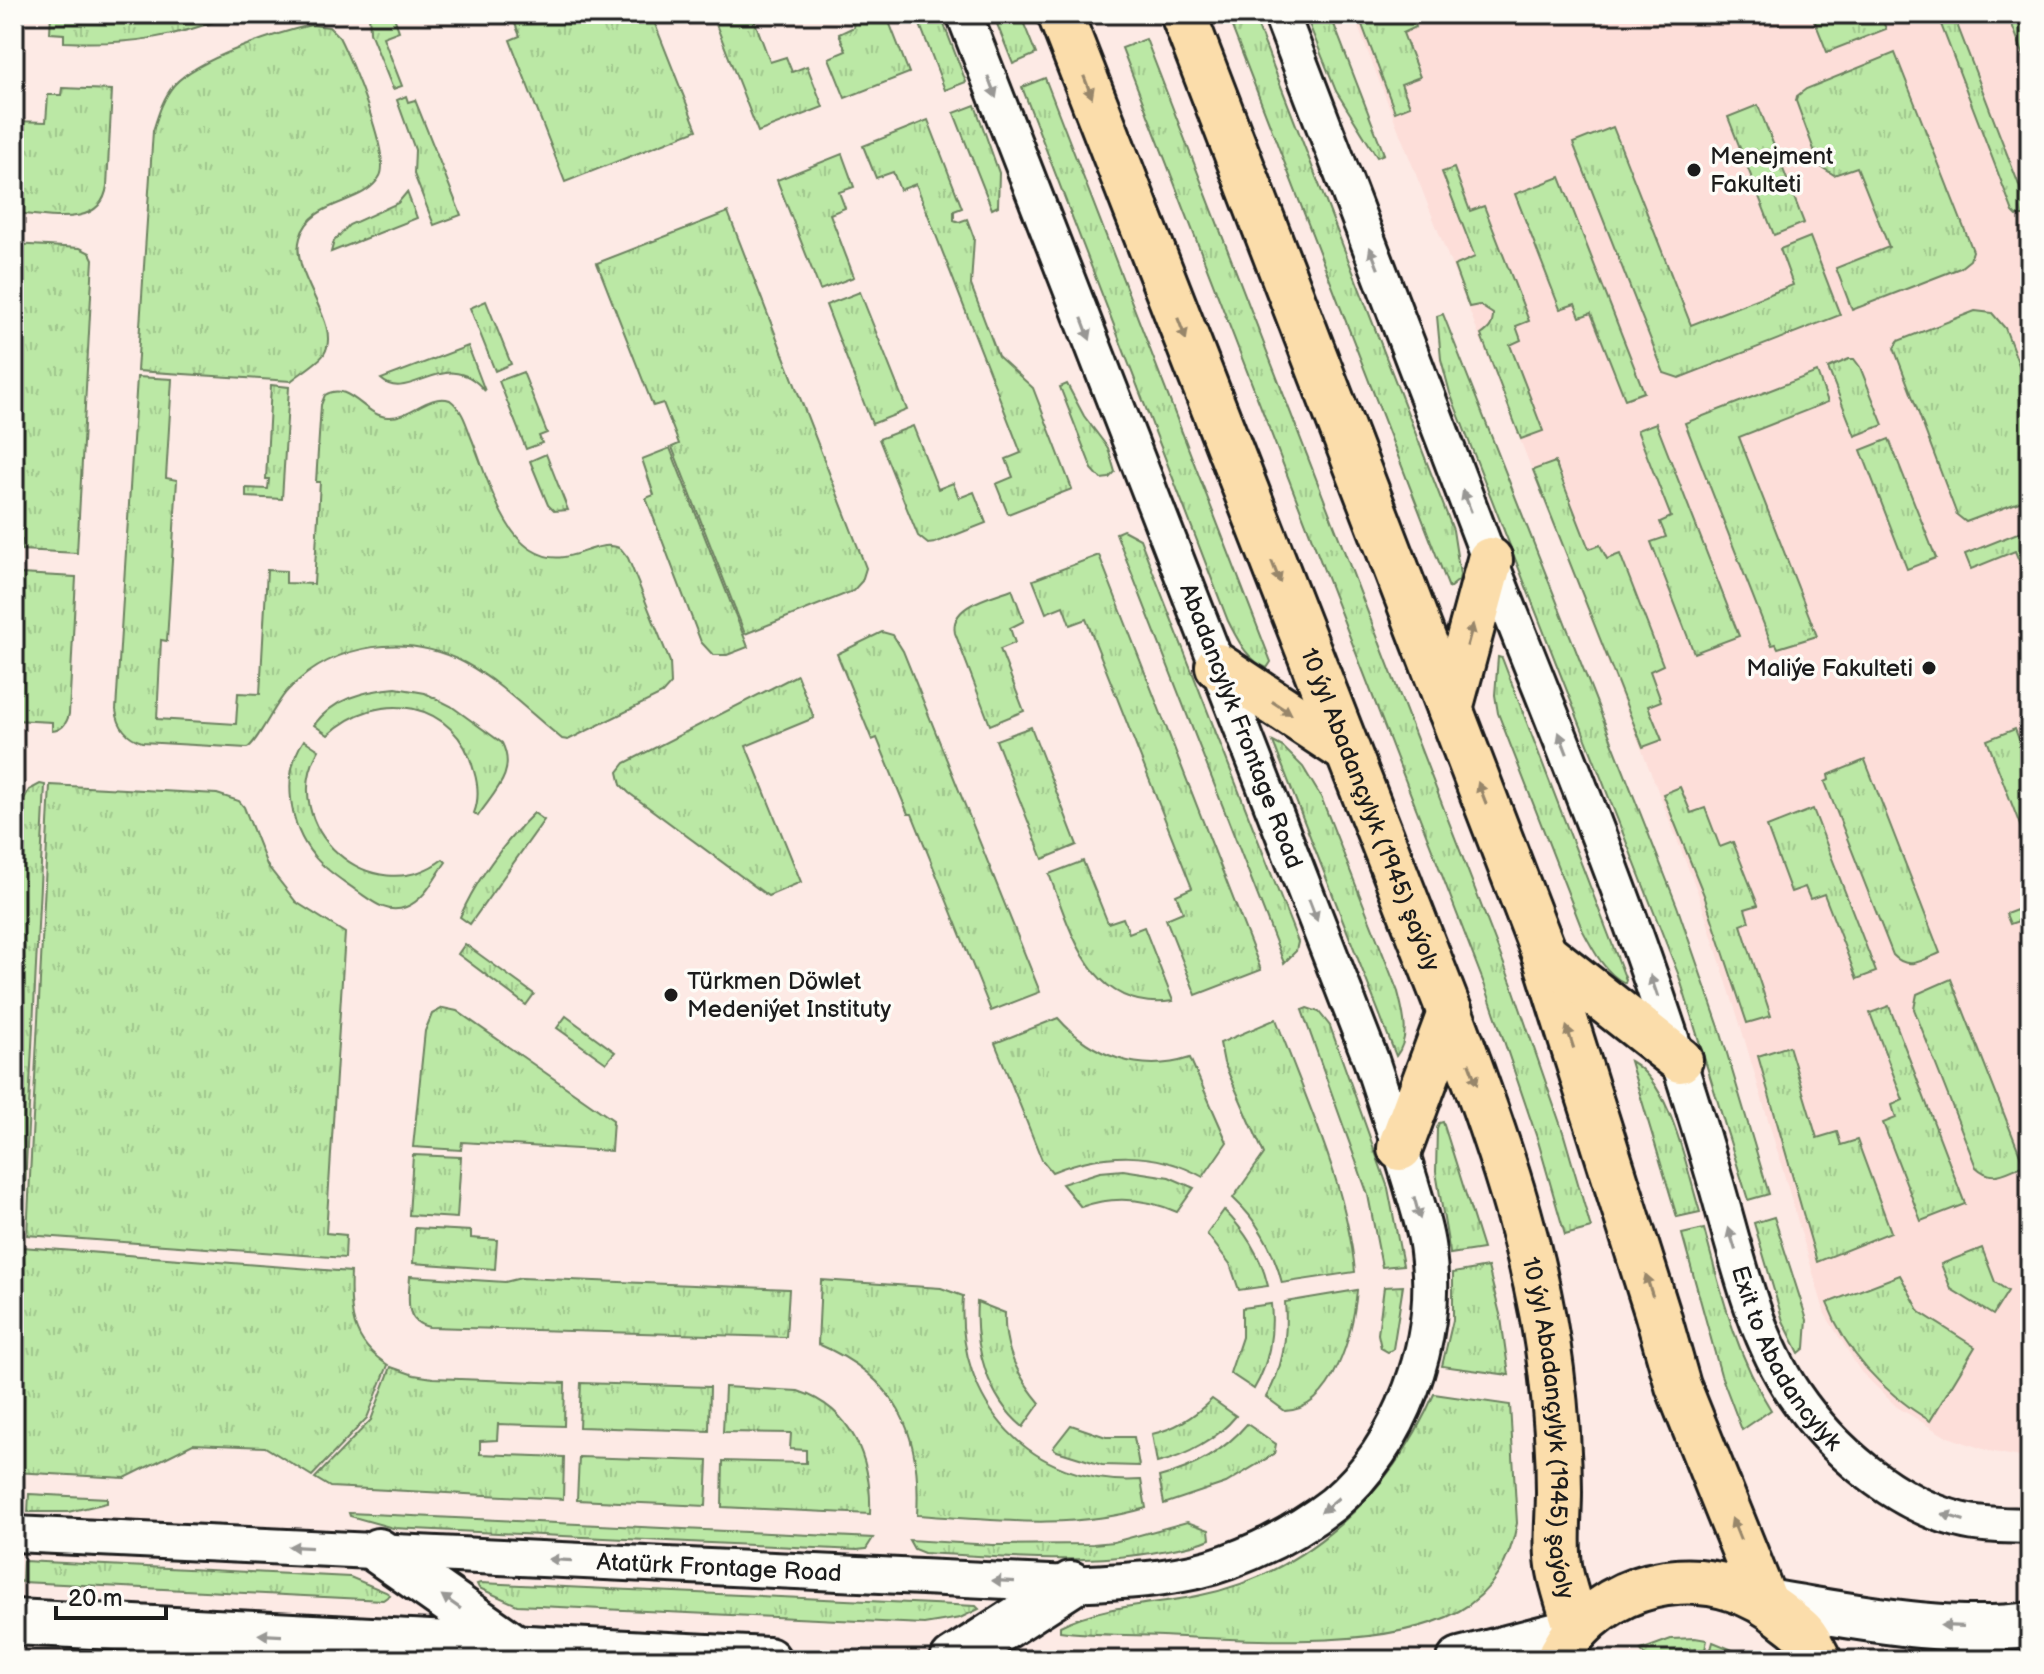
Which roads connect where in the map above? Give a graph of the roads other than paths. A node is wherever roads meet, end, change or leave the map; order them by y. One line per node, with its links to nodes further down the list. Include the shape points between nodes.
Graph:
1 (964, 14): 6 (street, Abadancylyk Frontage Road, one-way to 6)
2 (1060, 14): 8 (main road, 10 ýyl Abadançylyk (1945) şaýoly, one-way to 8)
3 (1183, 14): 7 (main road)
4 (1281, 14): 5 (street, one-way to 4)
5 (1490, 560): 7 (main road, one-way to 5); 11 (street, one-way to 5, via 1584,796)
6 (1218, 666): 8 (main road, one-way to 8); 12 (street, Abadancylyk Frontage Road, one-way to 12)
7 (1450, 709): 9 (main road, one-way to 7)
8 (1346, 750): 10 (main road, 10 ýyl Abadançylyk (1945) şaýoly)
9 (1544, 953): 11 (main road); 18 (main road, one-way to 9, via 1678,1386)
10 (1450, 1013): 12 (main road); 21 (main road, 10 ýyl Abadançylyk (1945) şaýoly, one-way to 21, via 1507,1174 1542,1315 1559,1472 1559,1569)
11 (1680, 1060): 14 (street, Exit to Abadancylyk, one-way to 11, via 1961,1520 1931,1510 1871,1474 1814,1422 1791,1390 1750,1299)
12 (1400, 1148): 13 (street, Abadancylyk Frontage Road, one-way to 13, via 1428,1251 1430,1292 1424,1348)
13 (1381, 1447): 17 (street, Atatürk Frontage Road, one-way to 17, via 1335,1502 1279,1540 1225,1563 1184,1573)
14 (2030, 1526)
15 (14, 1534): 16 (street, Atatürk Frontage Road, one-way to 15)
16 (378, 1551): 17 (street, Atatürk Frontage Road, one-way to 16); 22 (main road, one-way to 16)
17 (1071, 1584): 24 (main road)
18 (1765, 1602): 20 (main road, one-way to 18, via 1942,1626); 21 (main road, via 1727,1585 1686,1581 1645,1586 1608,1604); 26 (main road, via 1803,1633)
19 (14, 1622): 22 (main road, one-way to 19)
20 (2030, 1625)
21 (1567, 1645): 25 (main road)
22 (515, 1647): 23 (main road)
23 (768, 1660)
24 (953, 1660)
25 (1460, 1660)
26 (1819, 1660)

